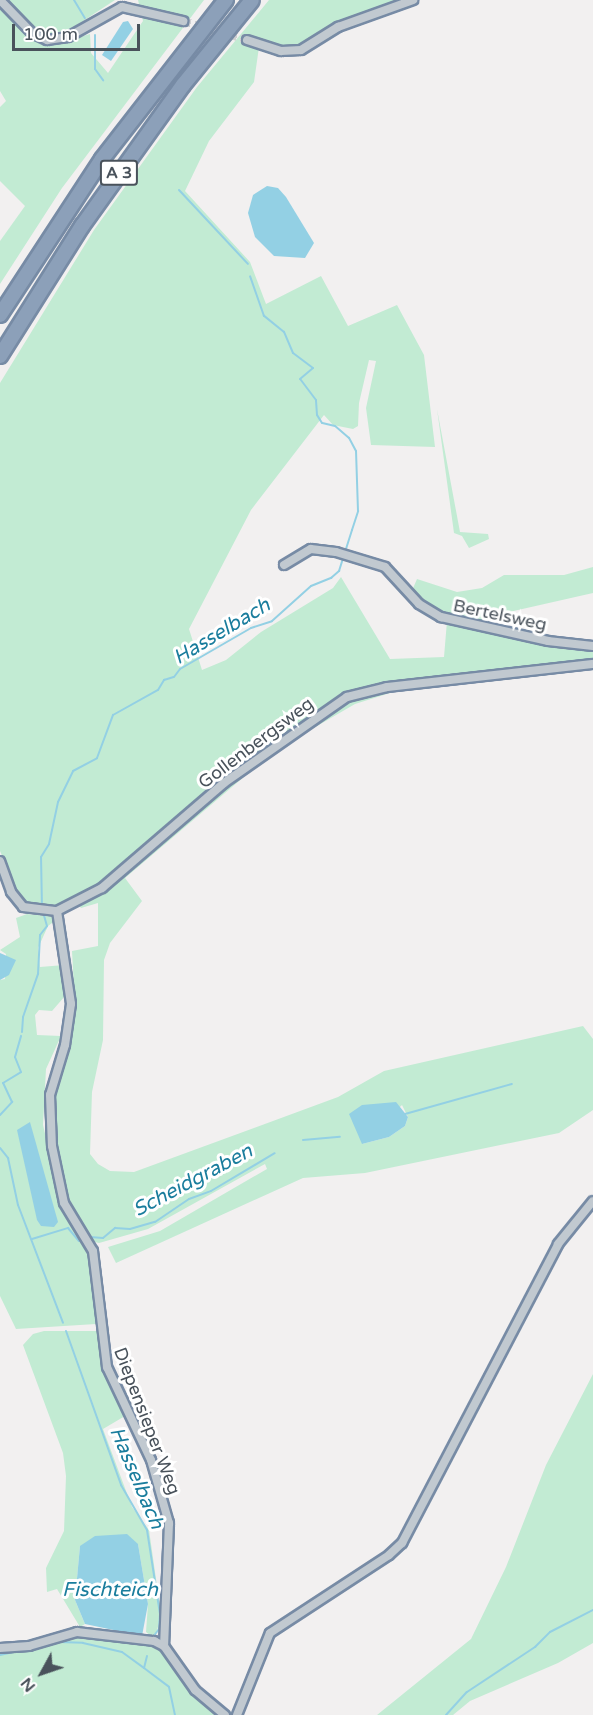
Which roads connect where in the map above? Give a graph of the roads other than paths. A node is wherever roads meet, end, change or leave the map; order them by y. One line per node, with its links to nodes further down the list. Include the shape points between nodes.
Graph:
1 (0, 0): 5 (street, via 32,33 47,40 68,38 122,7)
2 (226, 0): 7 (highway, A 3, via 102,159)
3 (252, 0): 8 (highway, A 3, via 183,85 82,226)
4 (413, 0): 6 (street, via 338,27 301,50 281,51)
5 (183, 21)
6 (247, 40)
7 (0, 315)
8 (0, 356)
9 (284, 565): 10 (street, Bertelsweg, via 306,550 336,552 390,570 418,604 441,617 548,641)
10 (593, 646)
11 (593, 664): 13 (street, Gollenbergsweg, via 387,687 346,697 224,783 102,888)
12 (0, 861): 13 (street, Gollenbergsweg, via 15,898 30,910)
13 (53, 910): 15 (street, Diepensieper Weg, via 71,1004 65,1045 50,1095 52,1146 64,1203 94,1258 107,1367 151,1460 169,1523)
14 (593, 1202): 18 (street, via 558,1244 402,1543 270,1633)
15 (164, 1646): 16 (street, via 154,1641 76,1632 29,1647); 17 (street, via 195,1690)
16 (0, 1648)
17 (225, 1715)
18 (237, 1715)

